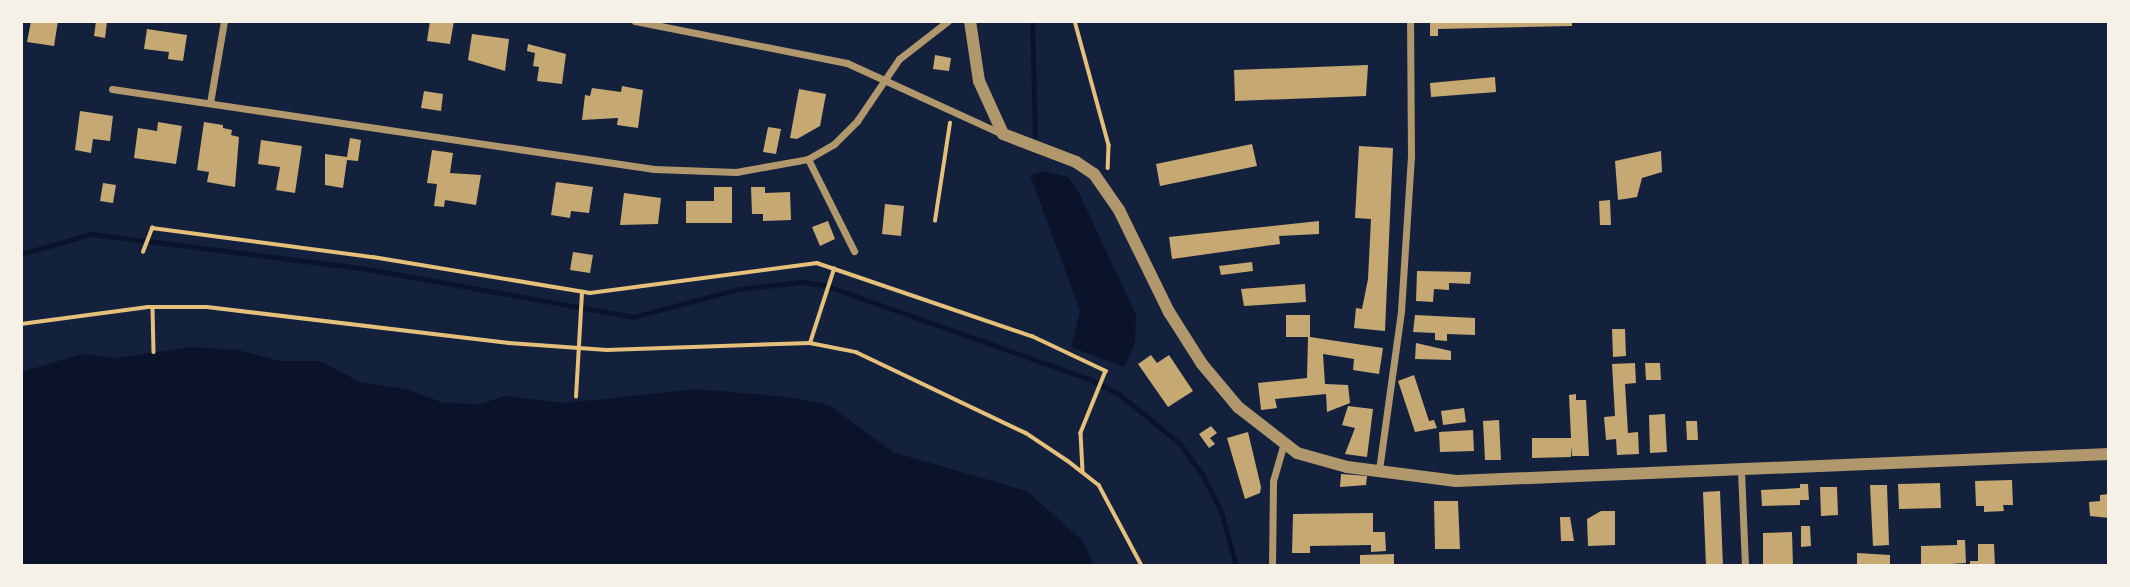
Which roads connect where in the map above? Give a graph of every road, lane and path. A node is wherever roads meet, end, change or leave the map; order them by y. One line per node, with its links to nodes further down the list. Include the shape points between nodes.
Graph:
1 (224, 21): 9 (street)
2 (635, 21): 7 (street, via 808,53)
3 (948, 21): 7 (street, via 899,58)
4 (970, 21): 11 (street, via 979,80)
5 (1075, 21): 13 (path, via 1109,145)
6 (1410, 21): 27 (street, via 1411,157 1402,299)
7 (887, 78): 10 (street); 12 (street, via 834,144)
8 (112, 89): 9 (street)
9 (210, 103): 12 (street, via 654,169 736,172)
10 (952, 110): 11 (street); 14 (path)
11 (1003, 134): 13 (street, via 1076,162)
12 (808, 159): 15 (street)
13 (1107, 191): 25 (street, via 1169,312 1202,364 1238,407)
14 (935, 221)
15 (853, 251)
16 (143, 252): 18 (path, via 152,228 373,257)
17 (833, 271): 18 (path, via 817,263); 21 (path); 29 (path, via 1032,336 1106,371 1081,433)
18 (582, 292): 22 (path)
19 (153, 308): 20 (path); 22 (path, via 257,310 392,330); 23 (path)
20 (21, 324)
21 (810, 343): 22 (path, via 691,350); 29 (path, via 856,352 897,368 1026,433)
22 (576, 348): 24 (path)
23 (154, 352)
24 (576, 397)
25 (1283, 445): 27 (street, via 1319,460); 31 (street, via 1273,481)
26 (2109, 454): 28 (street)
27 (1379, 470): 28 (street, via 1456,481)
28 (1741, 470): 32 (street)
29 (1084, 473): 30 (path, via 1099,485 1120,518)
30 (1142, 566)
31 (1272, 566)
32 (1745, 566)

